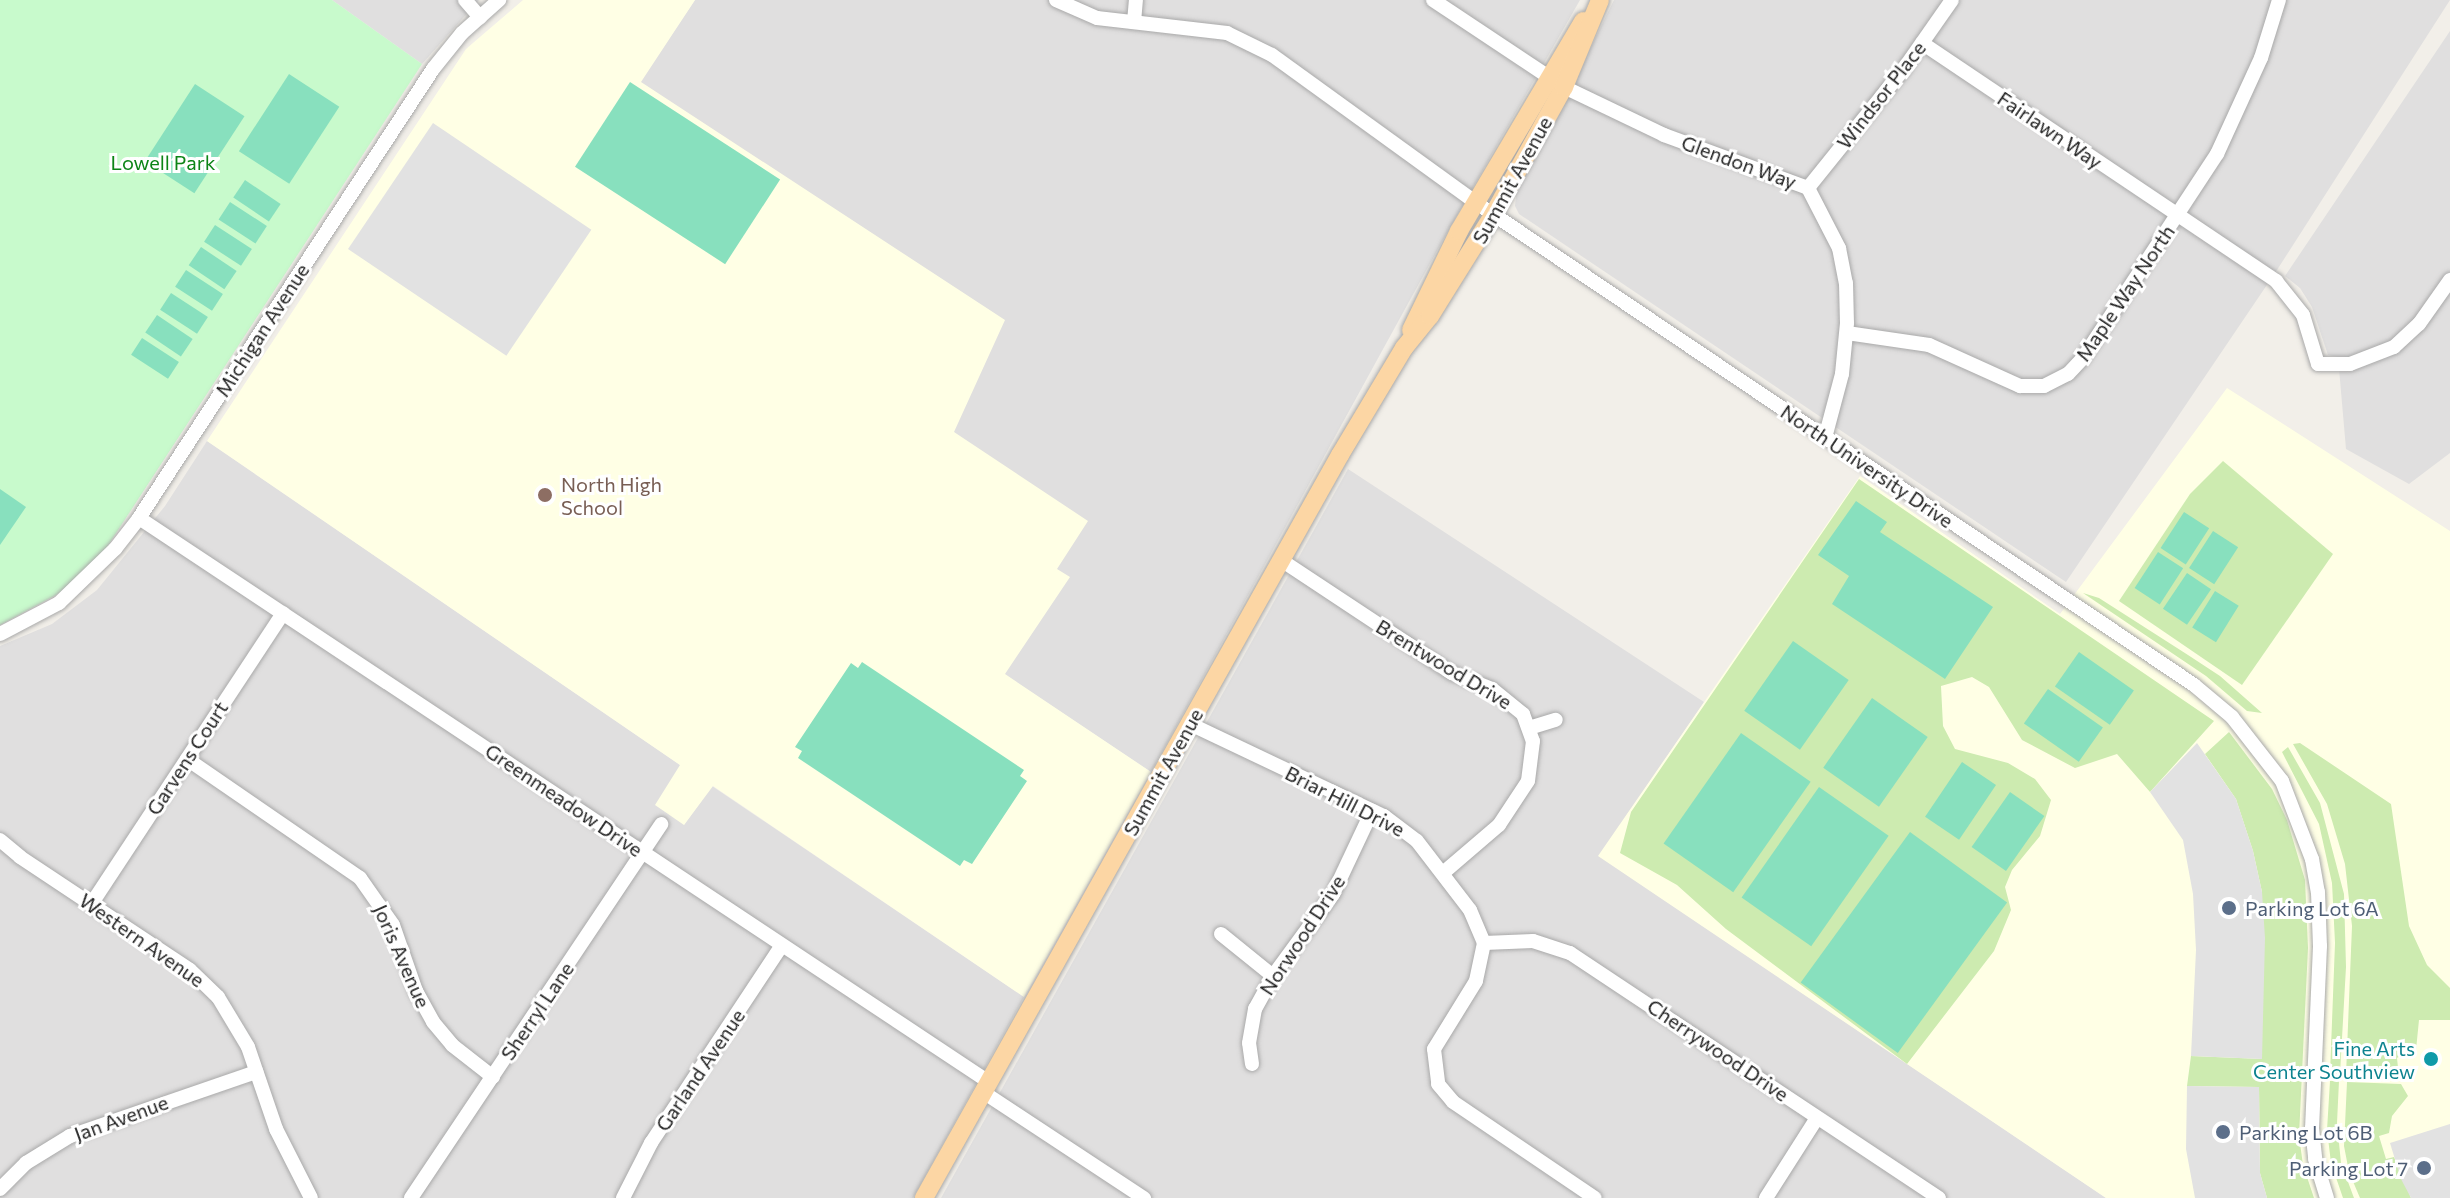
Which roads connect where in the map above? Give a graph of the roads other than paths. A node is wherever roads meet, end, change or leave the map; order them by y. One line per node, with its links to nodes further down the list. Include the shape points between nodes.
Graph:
1 (465, 0): 9 (street)
2 (499, 0): 9 (street, Michigan Avenue)
3 (1056, 0): 10 (street, North University Drive, via 1087,15)
4 (1136, 0): 10 (street)
5 (1433, 0): 12 (street, Glendon Way)
6 (1598, 0): 12 (main road, Summit Avenue)
7 (1952, 0): 11 (street, Windsor Place)
8 (2279, 0): 16 (street, Maple Way North, via 2231,128)
9 (480, 17): 21 (street, Michigan Avenue, via 433,69)
10 (1134, 22): 14 (street, North University Drive, via 1215,30 1248,41)
11 (1922, 43): 13 (street, Windsor Place); 16 (street, Fairlawn Way)
12 (1556, 82): 13 (street, Glendon Way, via 1664,135); 14 (main road, Summit Avenue); 15 (main road, Summit Avenue)
13 (1808, 188): 18 (street, Glendon Way, via 1839,248)
14 (1475, 202): 15 (street, North University Drive); 19 (main road, Summit Avenue, via 1419,308)
15 (1493, 215): 19 (main road, Summit Avenue); 20 (street, North University Drive)
16 (2178, 216): 17 (street, Fairlawn Way, via 2276,281 2296,302 2322,366 2366,360 2394,347 2419,324); 18 (street, Maple Way North, via 2083,358 2068,374 2044,386 2014,384 1929,345)
17 (2450, 280)
18 (1847, 333): 20 (street, Glendon Way, via 1839,394)
19 (1404, 348): 22 (main road, Summit Avenue)
20 (1825, 438): 53 (street, North University Drive, via 2207,695 2244,729 2282,781 2306,835 2318,892 2312,1128)
21 (139, 518): 23 (street, Greenmeadow Drive); 24 (street, Michigan Avenue, via 83,583 47,610)
22 (1281, 560): 26 (main road, Summit Avenue); 27 (street, Brentwood Drive, via 1452,673 1503,696 1523,714)
23 (283, 613): 28 (street, Garvens Court); 32 (street, Greenmeadow Drive)
24 (0, 634)
25 (1556, 720): 27 (street)
26 (1190, 724): 29 (street, Briar Hill Drive); 42 (main road, Summit Avenue)
27 (1529, 728): 33 (street, Brentwood Drive, via 1532,769 1522,792 1481,843)
28 (187, 759): 34 (street, Garvens Court); 41 (street, Joris Avenue, via 360,878 393,925 433,1022 452,1045)
29 (1372, 811): 33 (street, Briar Hill Drive, via 1408,832); 38 (street, Norwood Drive, via 1324,910)
30 (661, 824): 32 (street, Sherryl Lane)
31 (0, 840): 34 (street, Western Avenue)
32 (642, 852): 37 (street, Greenmeadow Drive); 41 (street, Sherryl Lane)
33 (1443, 873): 36 (street, Briar Hill Drive, via 1479,925)
34 (92, 903): 40 (street, Western Avenue, via 210,989 237,1025)
35 (1221, 934): 38 (street)
36 (1484, 943): 43 (street, Cherrywood Drive, via 1533,941 1570,953); 50 (street, via 1476,981 1434,1049 1438,1084 1453,1102)
37 (782, 945): 42 (street, Greenmeadow Drive); 47 (street, Garland Avenue, via 651,1143)
38 (1273, 976): 39 (street, Norwood Drive, via 1255,1009 1249,1043)
39 (1252, 1064)
40 (256, 1072): 44 (street, Jan Avenue, via 70,1136 26,1163); 45 (street, Western Avenue, via 276,1129)
41 (493, 1077): 46 (street, Sherryl Lane)
42 (986, 1087): 48 (main road, Summit Avenue); 49 (street, Greenmeadow Drive)
43 (1817, 1118): 51 (street); 52 (street, Cherrywood Drive)
44 (0, 1189)
45 (311, 1198)
46 (411, 1198)
47 (623, 1198)
48 (924, 1198)
49 (1144, 1198)
50 (1595, 1198)
51 (1766, 1198)
52 (1939, 1198)
53 (2327, 1198)

